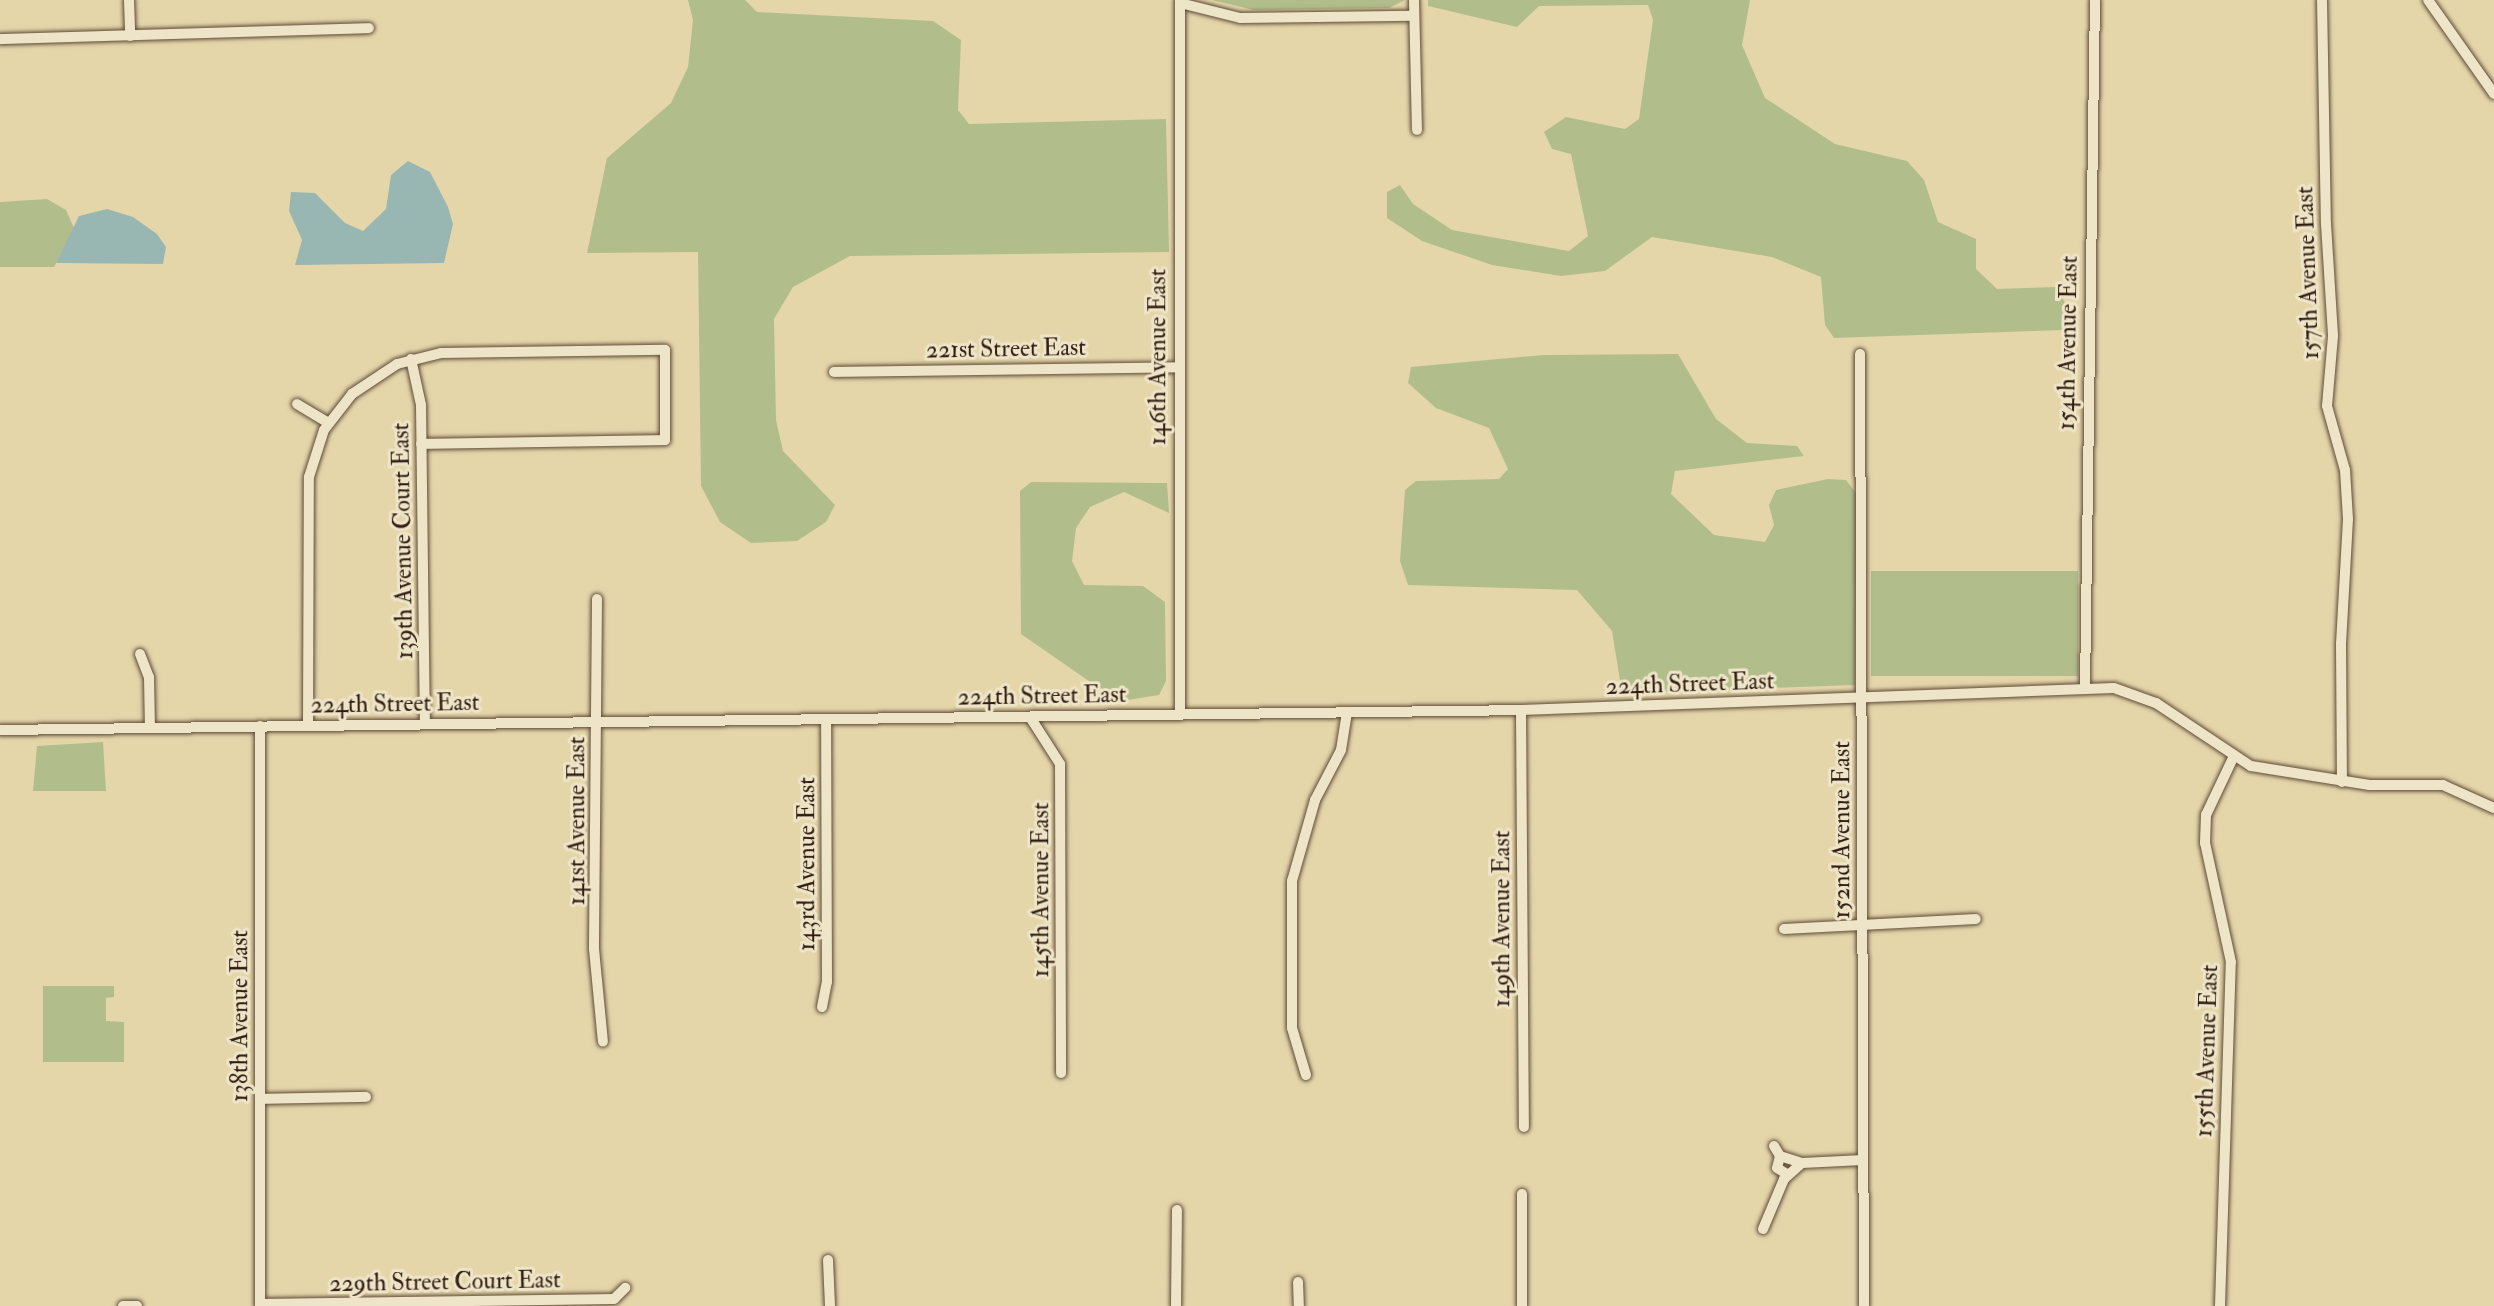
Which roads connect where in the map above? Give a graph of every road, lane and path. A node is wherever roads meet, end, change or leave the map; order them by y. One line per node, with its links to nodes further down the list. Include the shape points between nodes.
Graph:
1 (129, 0): 9 (street)
2 (1414, 0): 7 (street)
3 (2095, 0): 22 (street, 154th Avenue East)
4 (2322, 0): 36 (street, 157th Avenue East, via 2333,336 2327,406 2345,470 2348,519 2341,644)
5 (2428, 0): 11 (street)
6 (1180, 2): 7 (street, via 1240,18); 15 (street, 146th Avenue East)
7 (1414, 16): 12 (street)
8 (369, 28): 9 (street)
9 (130, 36): 10 (street)
10 (0, 39)
11 (2494, 94)
12 (1417, 130)
13 (1860, 354): 23 (street, 152nd Avenue East)
14 (411, 359): 18 (street, via 365,382); 19 (street, 139th Avenue Court East, via 419,388); 19 (street, via 456,353 665,350 665,440)
15 (1178, 367): 16 (street, 221st Street East); 26 (street, 146th Avenue East)
16 (834, 372)
17 (297, 404): 18 (street)
18 (329, 423): 31 (street, via 312,460 307,493)
19 (421, 444): 30 (street, 139th Avenue Court East)
20 (597, 599): 29 (street, 141st Avenue East)
21 (140, 654): 33 (street, via 149,677)
22 (2085, 688): 23 (street, 224th Street East); 35 (street, 224th Street East, via 2146,698)
23 (1862, 696): 24 (street, 224th Street East); 39 (street, 152nd Avenue East)
24 (1521, 710): 25 (street, 224th Street East); 47 (street, 149th Avenue East)
25 (1347, 712): 26 (street, 224th Street East); 44 (street, via 1341,750 1315,800 1292,881 1292,1028)
26 (1180, 714): 27 (street, 224th Street East)
27 (1030, 717): 28 (street, 224th Street East); 43 (street, 145th Avenue East, via 1060,764)
28 (826, 719): 29 (street, 224th Street East); 41 (street, 143rd Avenue East, via 827,961)
29 (598, 722): 30 (street, 224th Street East); 42 (street, 141st Avenue East, via 594,949)
30 (425, 724): 31 (street, 224th Street East)
31 (308, 725): 32 (street, 224th Street East)
32 (260, 726): 33 (street, 224th Street East); 46 (street, 138th Avenue East)
33 (150, 728): 34 (street, 224th Street East)
34 (0, 730)
35 (2233, 758): 36 (street, 224th Street East, via 2265,770); 65 (street, 155th Avenue East, via 2206,815 2205,832 2231,962)
36 (2342, 782): 37 (street, 224th Street East, via 2443,785)
37 (2494, 808)
38 (1976, 919): 39 (street)
39 (1862, 924): 40 (street); 48 (street, 152nd Avenue East)
40 (1784, 929)
41 (822, 1007)
42 (603, 1042)
43 (1061, 1073)
44 (1306, 1075)
45 (366, 1097): 46 (street)
46 (260, 1099): 57 (street, 138th Avenue East)
47 (1524, 1127)
48 (1863, 1160): 49 (street); 64 (street, 152nd Avenue East)
49 (1802, 1163): 50 (street); 50 (street, via 1777,1151 1777,1168)
50 (1787, 1174): 53 (street)
51 (1522, 1194): 63 (street)
52 (1177, 1210): 61 (street)
53 (1763, 1229)
54 (828, 1260): 60 (street)
55 (1298, 1282): 62 (street)
56 (625, 1288): 57 (street, 229th Street Court East, via 614,1299)
57 (260, 1305)
58 (123, 1306): 59 (street)
59 (137, 1306)
60 (830, 1306)
61 (1176, 1306)
62 (1299, 1306)
63 (1522, 1306)
64 (1864, 1306)
65 (2220, 1306)

